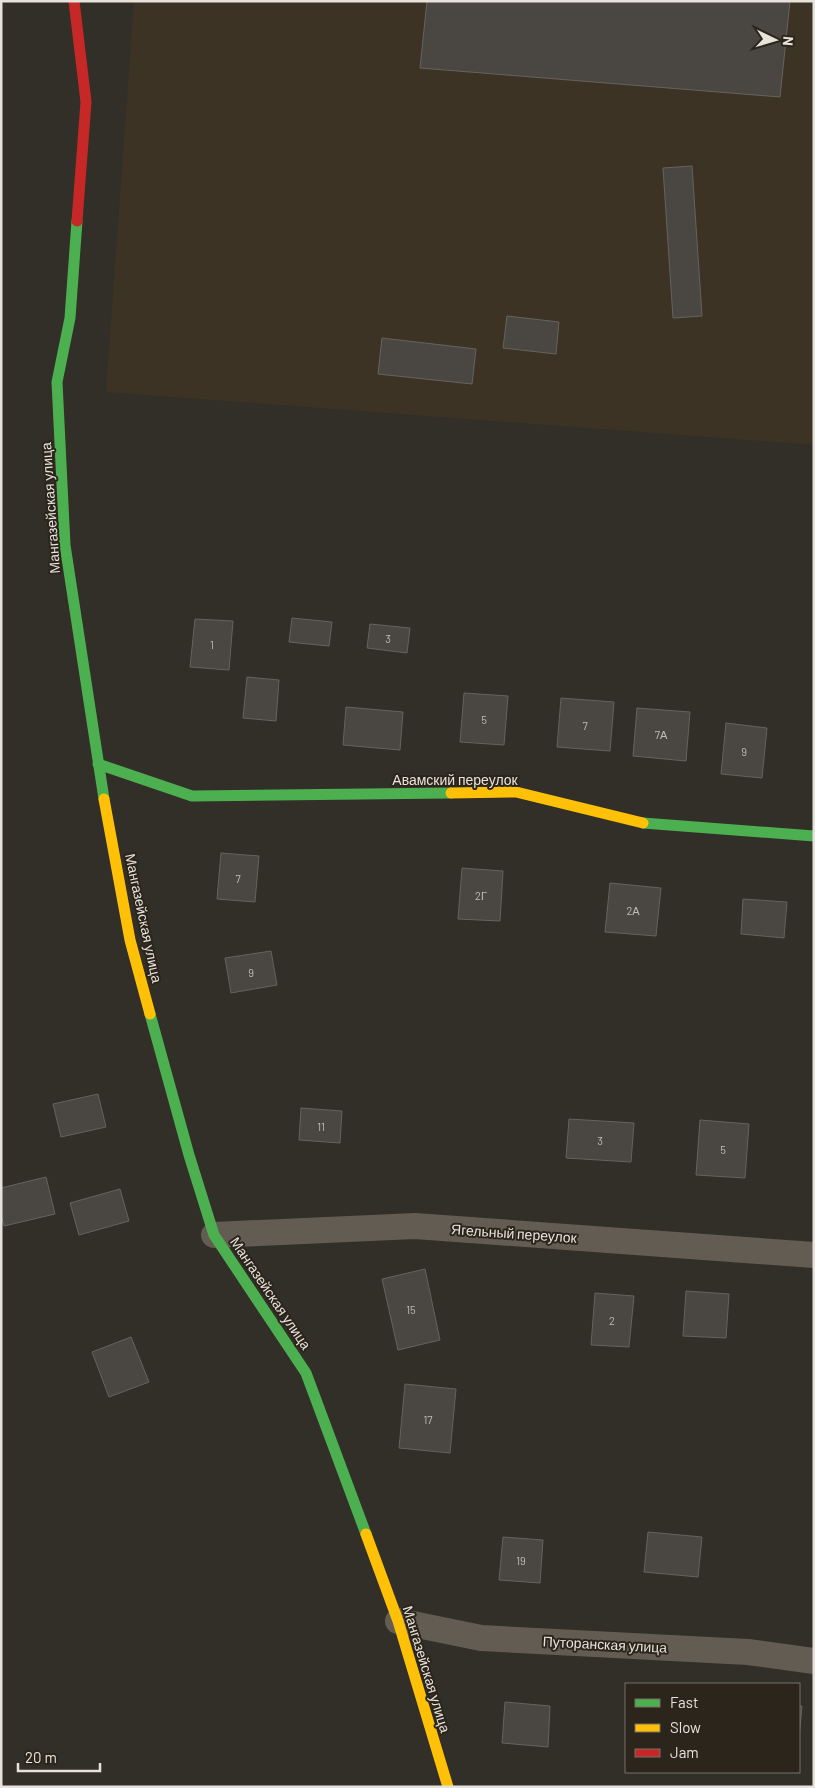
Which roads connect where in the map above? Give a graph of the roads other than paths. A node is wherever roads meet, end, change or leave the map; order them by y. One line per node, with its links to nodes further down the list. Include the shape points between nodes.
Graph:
1 (74, 1): 2 (street, Мангазейская улица, via 86,102 70,318 57,382 65,545)
2 (98, 764): 3 (street, Авамский переулок, via 192,796 516,792 650,825); 4 (street, Мангазейская улица, via 130,940 188,1155)
3 (814, 836)
4 (214, 1235): 5 (street, Ягельный переулок, via 415,1226); 6 (street, Мангазейская улица, via 306,1373)
5 (814, 1255)
6 (398, 1621): 7 (street, Путоранская улица, via 481,1638 748,1652); 8 (street, Мангазейская улица)
7 (814, 1661)
8 (448, 1787)

